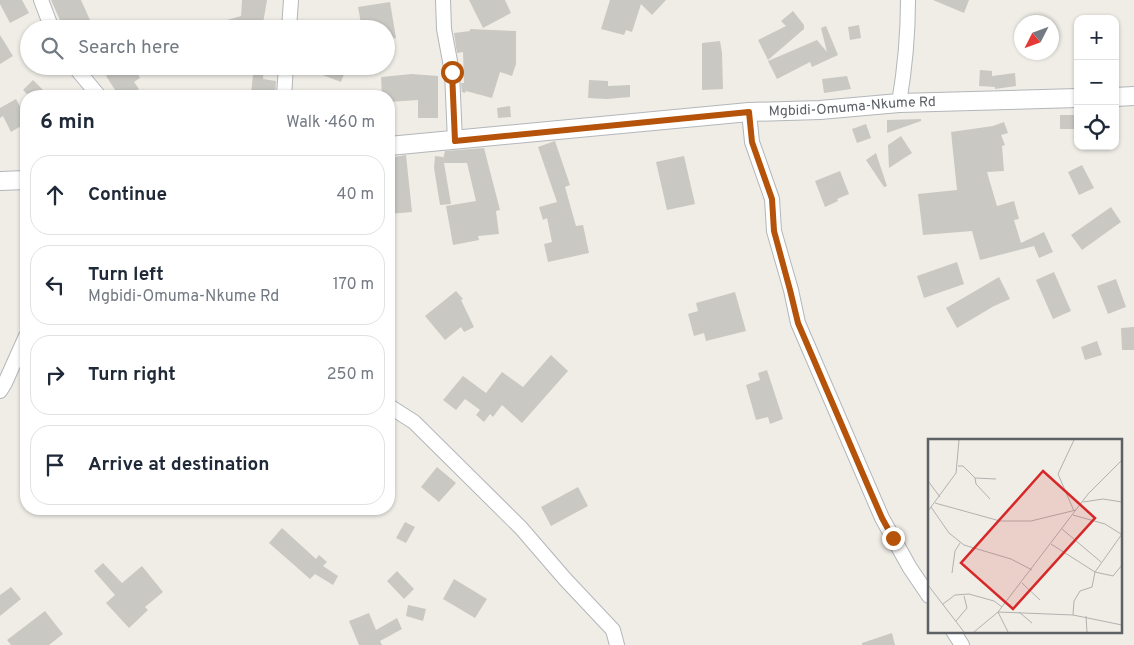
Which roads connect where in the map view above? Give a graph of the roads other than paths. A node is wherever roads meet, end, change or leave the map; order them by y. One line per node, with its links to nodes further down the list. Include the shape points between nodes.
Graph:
1 (41, 0): 5 (street)
2 (291, 0): 6 (street)
3 (443, 0): 16 (street, via 444,29 452,72)
4 (908, 0): 14 (street, via 906,64)
5 (49, 20)
6 (290, 20)
7 (82, 75): 9 (street)
8 (285, 75): 10 (street)
9 (94, 90)
10 (284, 90)
11 (1134, 96): 12 (street)
12 (1119, 97)
13 (1074, 98): 14 (street, Mgbidi-Omuma-Nkume Rd)
14 (899, 103): 15 (street, Mgbidi-Omuma-Nkume Rd)
15 (749, 112): 16 (street, Mgbidi-Omuma-Nkume Rd); 23 (street, via 752,142 772,199 774,231 798,323 882,518)
16 (455, 141): 17 (street, Mgbidi-Omuma-Nkume Rd)
17 (395, 146)
18 (20, 180): 19 (street)
19 (0, 181)
20 (20, 350): 21 (street)
21 (0, 391)
22 (395, 410): 25 (street, via 414,422 521,528 613,630)
23 (928, 595)
24 (954, 632): 26 (street)
25 (617, 645)
26 (962, 645)

